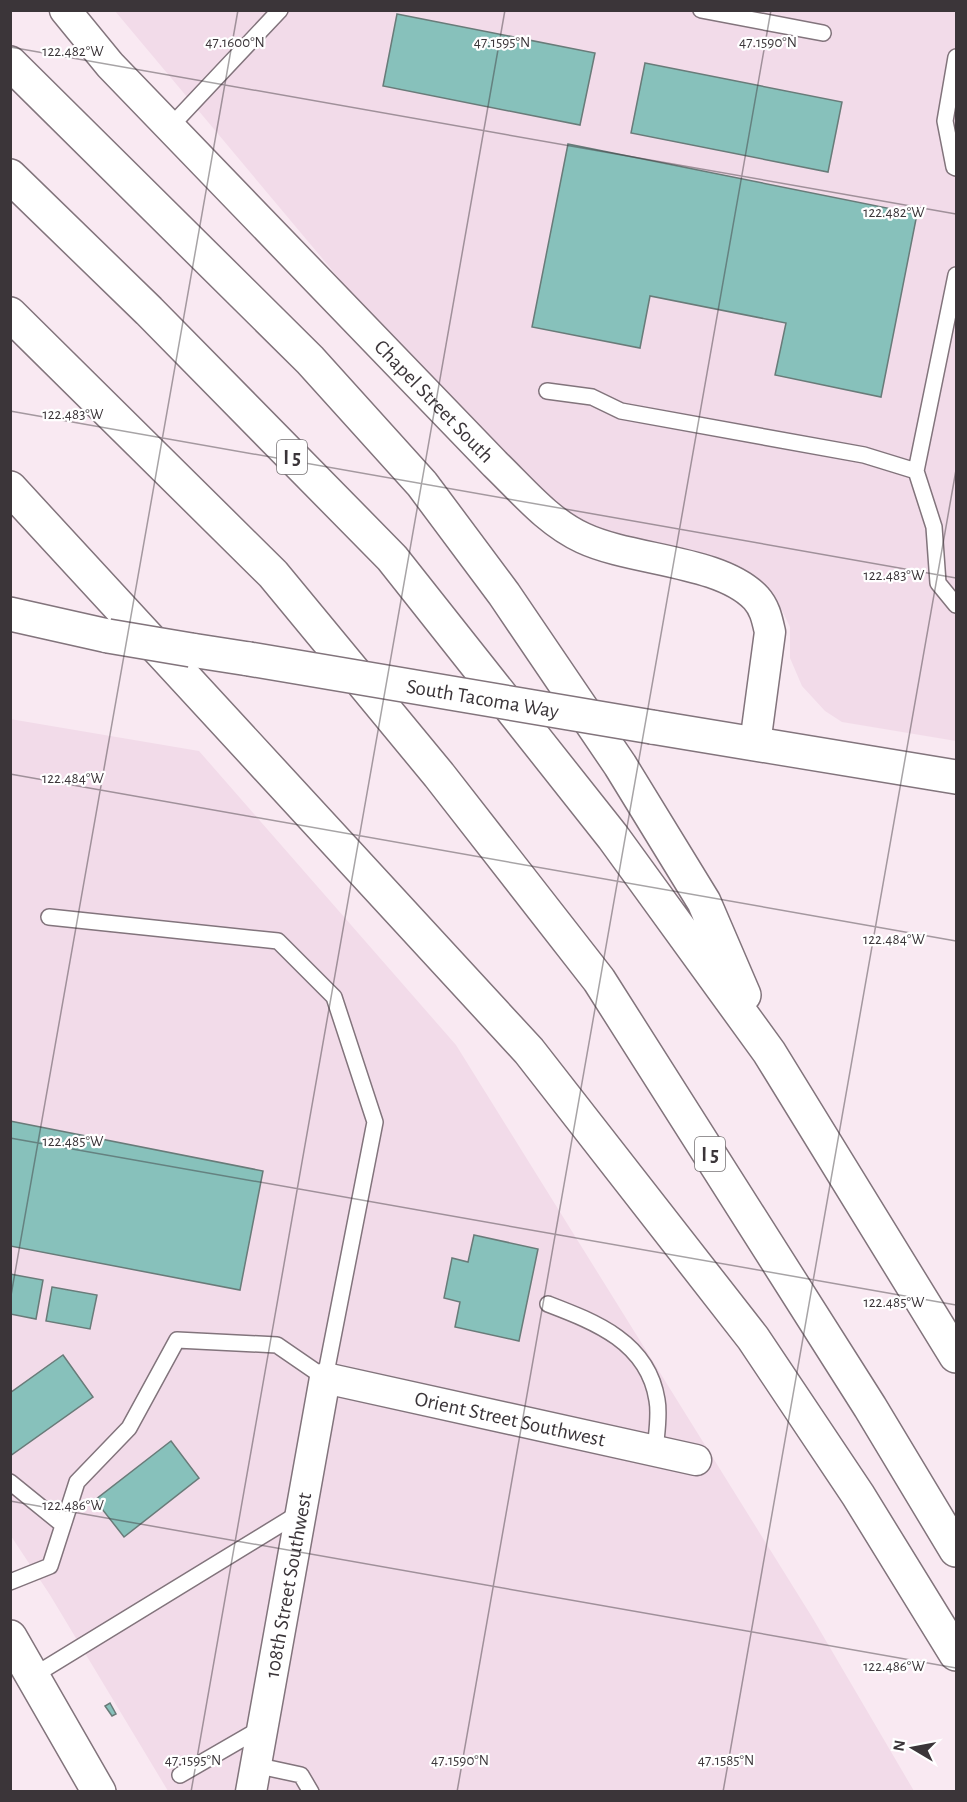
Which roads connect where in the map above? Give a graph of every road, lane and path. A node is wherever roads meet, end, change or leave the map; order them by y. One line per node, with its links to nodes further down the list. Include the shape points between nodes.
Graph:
1 (65, 10): 7 (street, Chapel Street South, via 110,65)
2 (280, 10): 7 (lane)
3 (701, 10): 4 (lane)
4 (823, 33)
5 (957, 57): 8 (lane, via 945,121)
6 (10, 63): 20 (main road, via 347,398 455,527 620,765 704,902)
7 (170, 127): 17 (street, Chapel Street South, via 495,465 556,523 605,547 713,574 756,598 770,632)
8 (957, 168)
9 (10, 176): 20 (main road, I 5, via 392,558 613,837)
10 (957, 275): 13 (lane)
11 (10, 314): 29 (main road, I 5, via 273,574 439,775 592,971)
12 (547, 392): 13 (lane, via 592,397 621,411 864,455)
13 (916, 471): 15 (lane, via 934,527 938,583)
14 (10, 488): 32 (main road, via 529,1051 753,1338 816,1430)
15 (957, 605)
16 (10, 614): 17 (main road, South Tacoma Way, bridge, via 108,636)
17 (755, 744): 18 (main road, South Tacoma Way)
18 (957, 777)
19 (50, 917): 23 (lane, via 278,941 334,997 375,1122)
20 (769, 1052): 22 (main road, I 5)
21 (548, 1304): 24 (lane, via 596,1322 625,1341 647,1371 658,1400)
22 (957, 1356)
23 (325, 1378): 24 (street, Orient Street Southwest); 27 (street, 108th Street Southwest); 28 (lane, via 277,1345 177,1340 129,1428 77,1482)
24 (655, 1452): 25 (street, Orient Street Southwest)
25 (696, 1460)
26 (10, 1482): 28 (lane)
27 (301, 1512): 33 (lane); 34 (street, 108th Street Southwest)
28 (63, 1525): 30 (lane, via 50,1566)
29 (957, 1550)
30 (10, 1582)
31 (10, 1637): 33 (main road)
32 (957, 1654)
33 (33, 1676): 37 (main road)
34 (263, 1727): 35 (lane); 36 (street, 108th Street Southwest)
35 (180, 1775)
36 (253, 1778): 38 (lane, via 301,1775)
37 (99, 1791)
38 (311, 1791)

